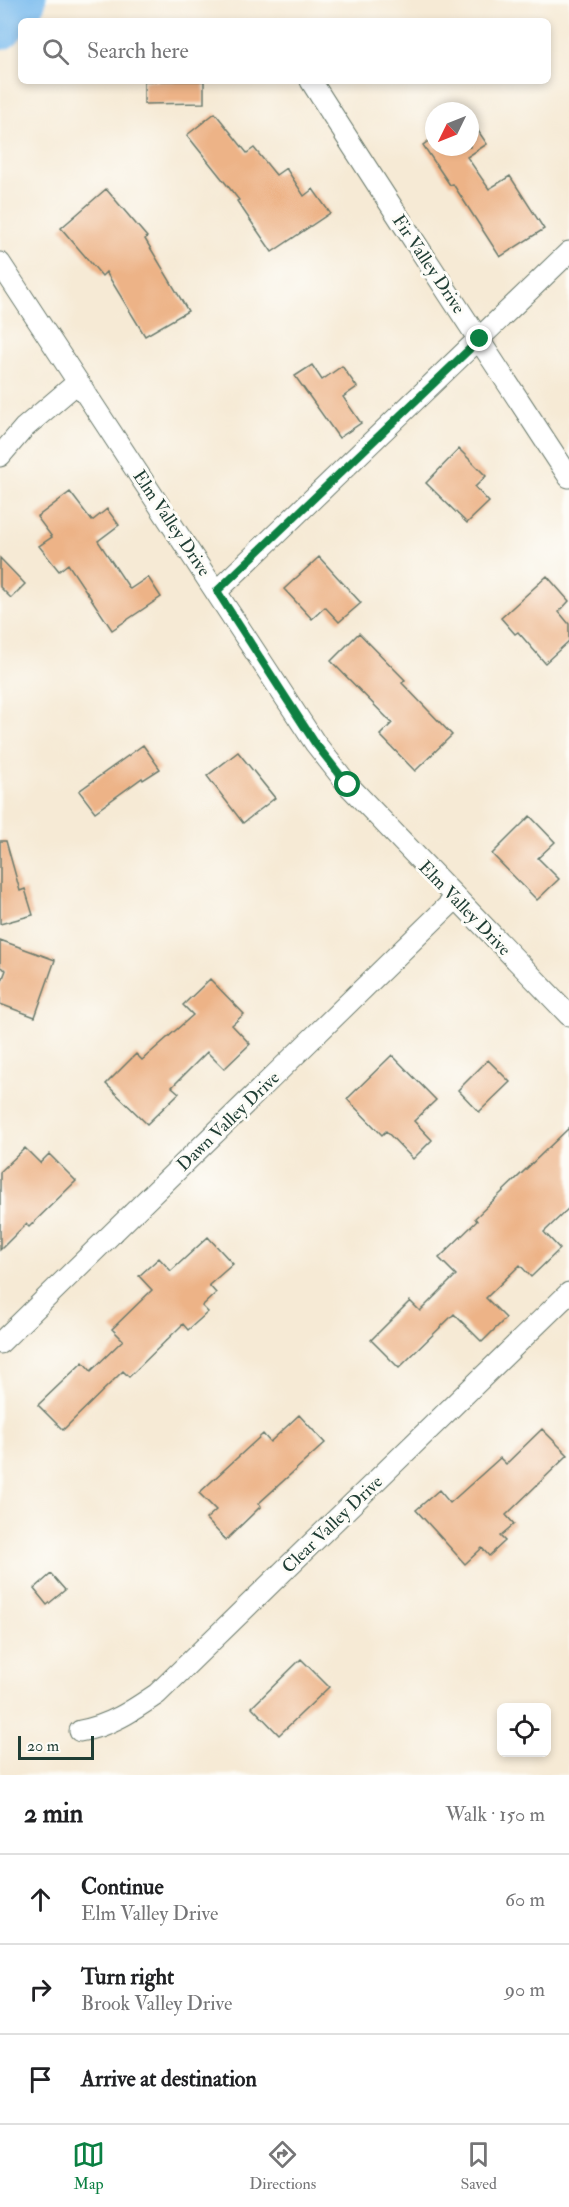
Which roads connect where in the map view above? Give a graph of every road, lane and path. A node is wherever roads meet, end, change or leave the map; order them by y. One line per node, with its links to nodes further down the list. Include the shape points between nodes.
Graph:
1 (313, 84): 4 (street, Fir Valley Drive, via 409,237)
2 (569, 252): 4 (street)
3 (0, 263): 5 (street, Elm Valley Drive)
4 (480, 339): 7 (street, Fir Valley Drive); 8 (street)
5 (78, 382): 6 (street, via 32,421); 8 (street, Elm Valley Drive)
6 (0, 456)
7 (569, 477)
8 (217, 591): 9 (street, Elm Valley Drive, via 315,743 348,785)
9 (455, 900): 10 (street, Elm Valley Drive); 12 (street, Dawn Valley Drive)
10 (569, 1015)
11 (569, 1293): 13 (street, Clear Valley Drive, via 158,1694 121,1719)
12 (0, 1343)
13 (80, 1731)

